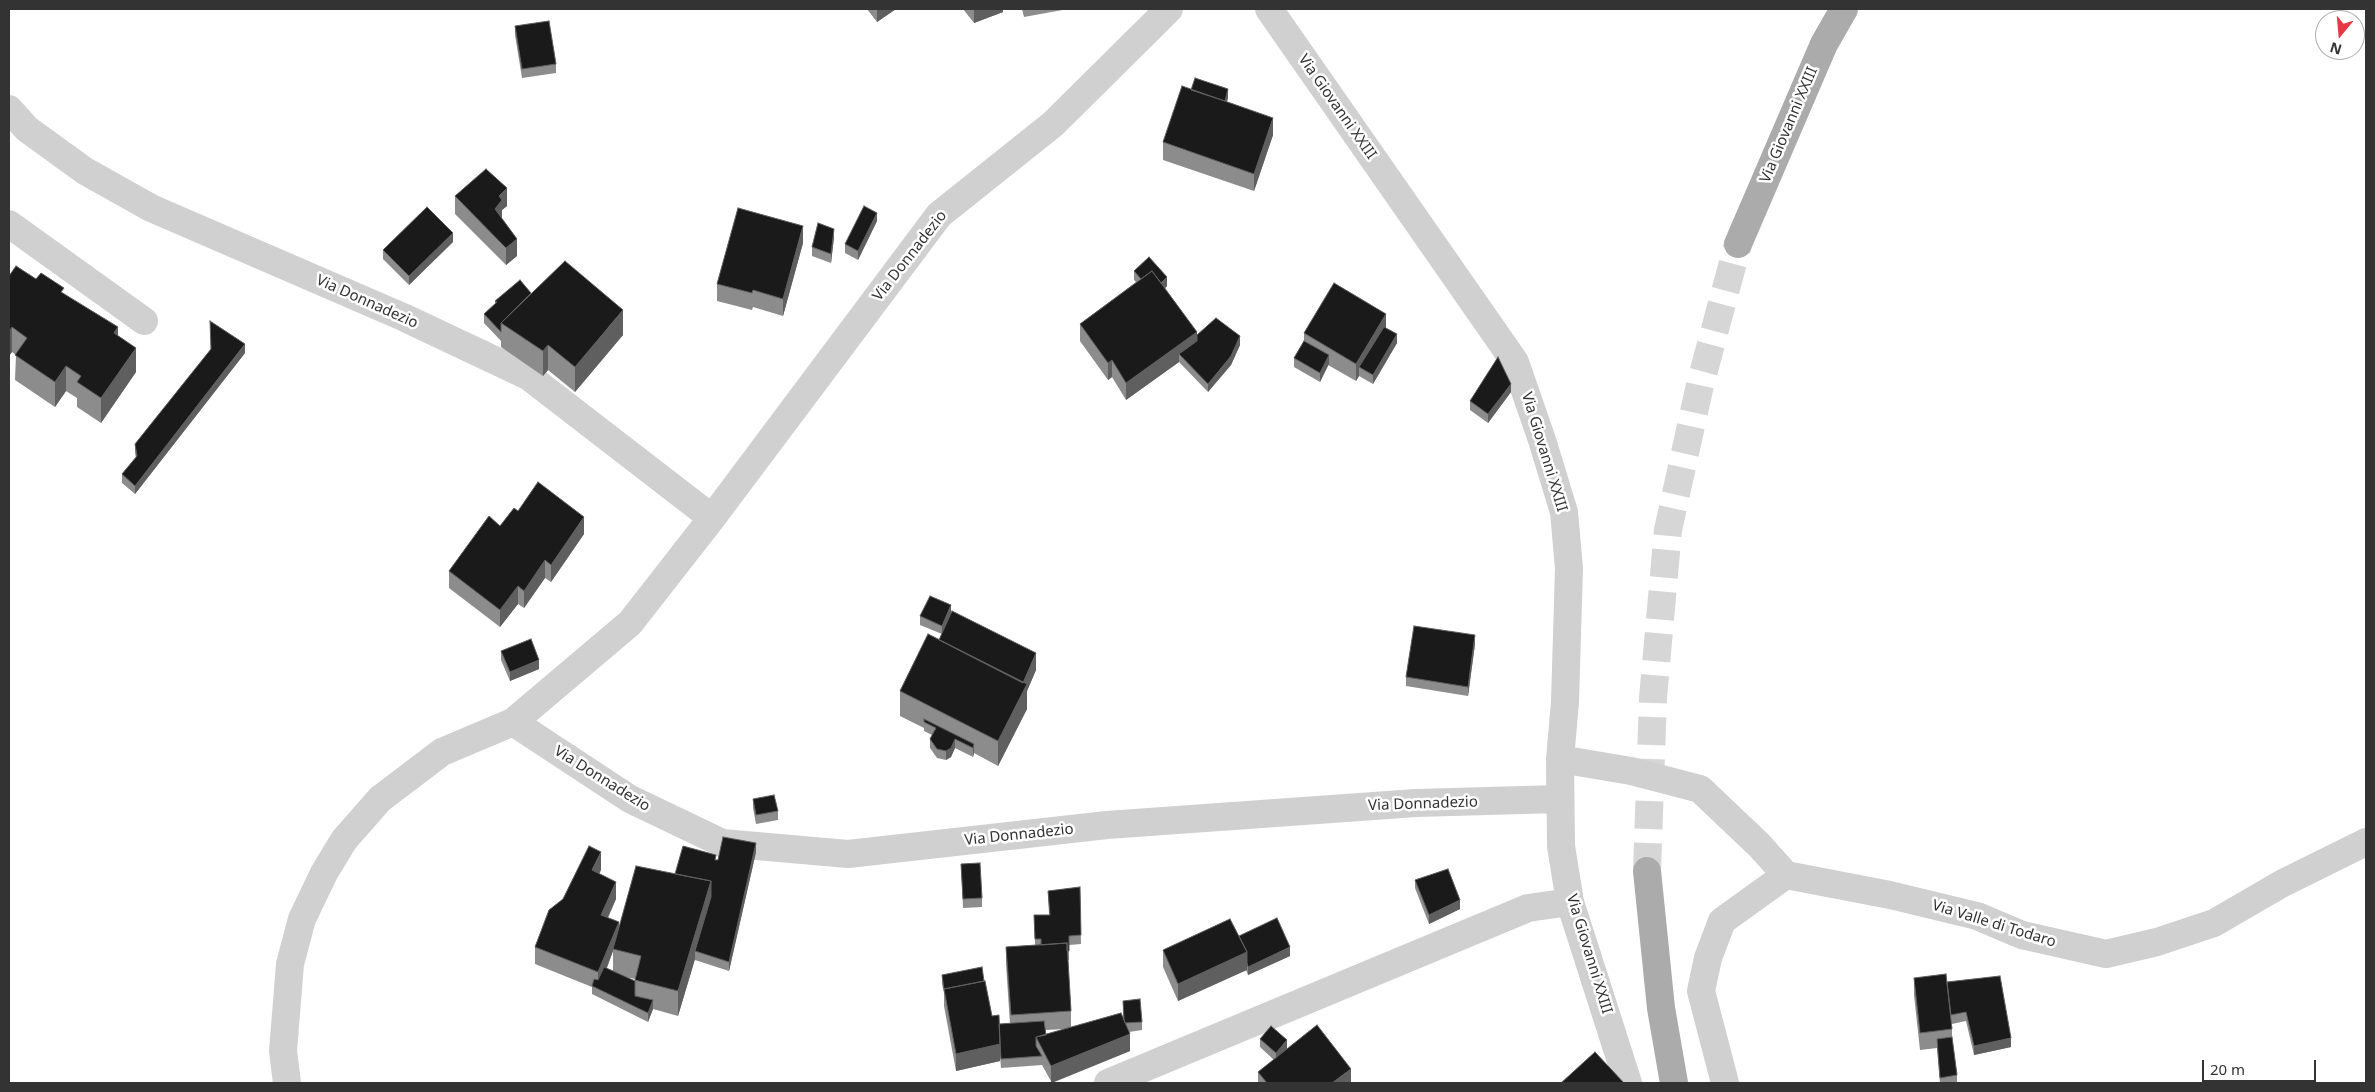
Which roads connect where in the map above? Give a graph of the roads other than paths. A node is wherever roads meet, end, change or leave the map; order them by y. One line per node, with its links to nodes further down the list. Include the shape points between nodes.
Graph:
1 (1169, 9): 8 (street, Via Donnadezio, via 1053,124 939,215)
2 (1268, 9): 10 (street, Via Giovanni XXIII, via 1516,362 1564,512 1569,568 1566,702)
3 (1844, 9): 6 (main road, Via Giovanni XXIII, via 1824,44)
4 (9, 109): 8 (street, Via Donnadezio, via 27,129 85,172 151,208 403,317 528,376)
5 (9, 224): 7 (street)
6 (1738, 244)
7 (144, 322)
8 (712, 518): 9 (street, Via Donnadezio, via 630,622)
9 (513, 722): 11 (street, Via Donnadezio, via 630,800 722,843 848,854 1106,825 1416,803); 16 (street, Via Donnadezio, via 442,752 380,800 344,840 302,919 290,964 283,1051)
10 (1560, 759): 11 (street, Via Giovanni XXIII); 14 (street, via 1631,771 1700,789)
11 (1559, 799): 15 (street, Via Giovanni XXIII, via 1561,846)
12 (2366, 842): 14 (street, Via Valle di Todaro, via 2283,883 2214,923 2157,942 2106,954 2022,935 1967,914)
13 (1648, 871): 19 (main road, via 1660,1008)
14 (1786, 875): 20 (street, via 1722,921 1708,958 1701,991)
15 (1570, 902): 17 (street, via 1528,908); 18 (street, Via Giovanni XXIII)
16 (287, 1083)
17 (1108, 1083)
18 (1628, 1083)
19 (1674, 1083)
20 (1724, 1083)

